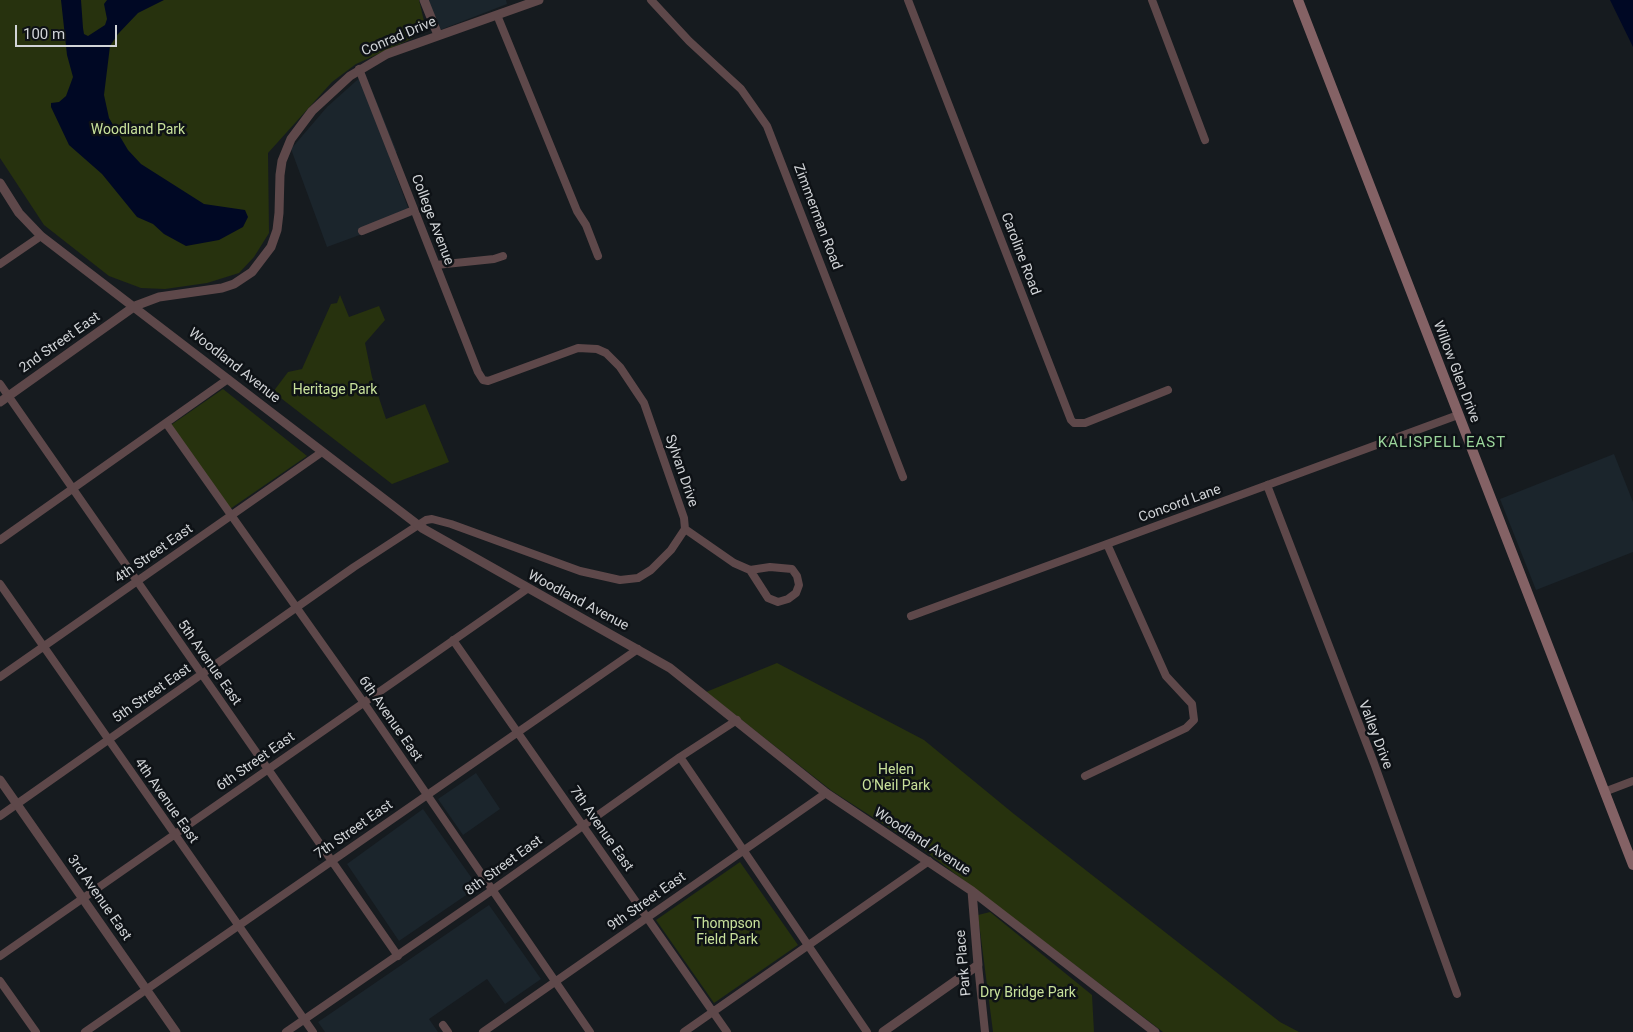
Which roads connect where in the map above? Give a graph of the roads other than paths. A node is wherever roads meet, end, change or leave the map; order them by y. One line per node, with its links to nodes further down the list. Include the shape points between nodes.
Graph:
1 (424, 0): 8 (street)
2 (539, 0): 7 (street, Conrad Drive)
3 (651, 0): 29 (street, Zimmerman Road, via 741,89 767,126)
4 (908, 0): 23 (street, Caroline Road, via 1071,420 1085,423)
5 (1152, 0): 10 (street)
6 (1298, 0): 26 (main road, Willow Glen Drive)
7 (497, 16): 8 (street, Conrad Drive); 16 (street, via 576,211 586,225)
8 (438, 35): 9 (street, Conrad Drive, via 387,54)
9 (359, 69): 12 (street, College Avenue); 19 (street, Conrad Drive, via 330,92 291,139 282,161 277,230 271,247 252,272 222,288 160,297)
10 (1205, 140)
11 (0, 183): 14 (street, Woodland Avenue, via 19,213)
12 (414, 210): 13 (street); 18 (street, College Avenue)
13 (362, 231)
14 (41, 236): 17 (street); 19 (street, Woodland Avenue)
15 (503, 256): 18 (street)
16 (598, 256)
17 (0, 264)
18 (436, 265): 21 (street, College Avenue)
19 (135, 306): 20 (street, Woodland Avenue); 24 (street, 2nd Street East)
20 (228, 379): 27 (street); 28 (street, Woodland Avenue)
21 (483, 380): 34 (street, Sylvan Drive, via 496,379 578,348 598,349 606,354 625,372 644,403)
22 (0, 384): 24 (street, 5th Avenue East)
23 (1168, 390)
24 (8, 396): 25 (street, 2nd Street East); 31 (street, 5th Avenue East)
25 (0, 402)
26 (1458, 415): 30 (street, Concord Lane); 57 (main road, Willow Glen Drive)
27 (166, 423): 31 (street); 32 (street, 6th Avenue East)
28 (322, 452): 32 (street, 4th Street East); 33 (street, Woodland Avenue)
29 (903, 477)
30 (1267, 485): 36 (street, Concord Lane); 80 (street, Valley Drive, via 1374,763)
31 (72, 488): 35 (street); 38 (street, 5th Avenue East)
32 (230, 516): 38 (street, 4th Street East); 41 (street, 6th Avenue East)
33 (416, 524): 34 (street, Sylvan Drive, via 432,519 580,571 620,580 638,578 651,570 672,550); 40 (street, Woodland Avenue); 41 (street, 5th Street East)
34 (685, 529): 37 (street, via 734,563)
35 (0, 540)
36 (1107, 544): 42 (street, Concord Lane); 54 (street, via 1166,676 1192,704 1194,720 1186,728)
37 (750, 570): 37 (street, via 770,567 792,569 799,585 796,593 778,602 768,598)
38 (137, 581): 44 (street, 4th Street East); 46 (street, 5th Avenue East)
39 (0, 584): 44 (street, 4th Avenue East)
40 (527, 589): 43 (street, 6th Street East); 45 (street, Woodland Avenue)
41 (295, 608): 46 (street, 5th Street East); 48 (street, 6th Avenue East)
42 (911, 616)
43 (453, 640): 48 (street, 6th Street East); 50 (street, 7th Avenue East)
44 (44, 646): 47 (street, 4th Street East); 51 (street, 4th Avenue East)
45 (638, 649): 49 (street, Woodland Avenue, via 670,668); 50 (street, 7th Street East)
46 (202, 674): 51 (street, 5th Street East); 53 (street, 5th Avenue East)
47 (0, 677)
48 (364, 703): 53 (street, 6th Street East); 59 (street, 6th Avenue East)
49 (737, 720): 52 (street, 8th Street East); 58 (street, Woodland Avenue)
50 (518, 732): 59 (street, 7th Street East); 62 (street, 7th Avenue East)
51 (108, 740): 60 (street, 5th Street East); 63 (street, 4th Avenue East)
52 (680, 756): 62 (street, 8th Street East); 64 (street)
53 (268, 770): 63 (street, 6th Street East); 65 (street, 5th Avenue East)
54 (1085, 776)
55 (0, 780): 60 (street, 3rd Avenue East)
56 (1633, 782): 57 (street)
57 (1604, 792): 67 (main road, Willow Glen Drive)
58 (826, 793): 64 (street, 9th Street East); 66 (street, Woodland Avenue)
59 (427, 795): 65 (street, 7th Street East); 68 (street, 6th Avenue East)
60 (17, 804): 61 (street, 5th Street East); 70 (street, 3rd Avenue East)
61 (0, 816)
62 (583, 825): 68 (street, 8th Street East); 71 (street, 7th Avenue East)
63 (174, 835): 70 (street, 6th Street East); 72 (street, 4th Avenue East)
64 (743, 851): 71 (street, 9th Street East); 73 (street)
65 (332, 861): 72 (street, 7th Street East); 75 (street, 5th Avenue East)
66 (929, 862): 69 (street, Woodland Avenue); 73 (street)
67 (1633, 865)
68 (491, 891): 75 (street, 8th Street East); 78 (street, 6th Avenue East)
69 (972, 891): 76 (street, Park Place); 97 (street, Woodland Avenue)
70 (82, 899): 74 (street, 6th Street East); 79 (street, 3rd Avenue East)
71 (647, 918): 78 (street, 9th Street East); 81 (street, 7th Avenue East)
72 (237, 926): 79 (street, 7th Street East); 82 (street, 4th Avenue East)
73 (807, 946): 81 (street); 94 (street)
74 (0, 956)
75 (398, 956): 82 (street, 8th Street East)
76 (978, 965): 95 (street); 96 (street, Park Place)
77 (0, 981): 84 (street)
78 (555, 982): 90 (street, 9th Street East); 91 (street, 6th Avenue East)
79 (146, 990): 85 (street, 7th Street East); 86 (street, 3rd Avenue East)
80 (1457, 994)
81 (713, 1012): 92 (street); 93 (street, 7th Avenue East)
82 (305, 1020): 87 (street, 8th Street East); 88 (street, 4th Avenue East)
83 (443, 1025): 89 (street)
84 (36, 1032)
85 (85, 1032)
86 (176, 1032)
87 (286, 1032)
88 (313, 1032)
89 (448, 1032)
90 (483, 1032)
91 (590, 1032)
92 (684, 1032)
93 (727, 1032)
94 (867, 1032)
95 (882, 1032)
96 (985, 1032)
97 (1155, 1032)

